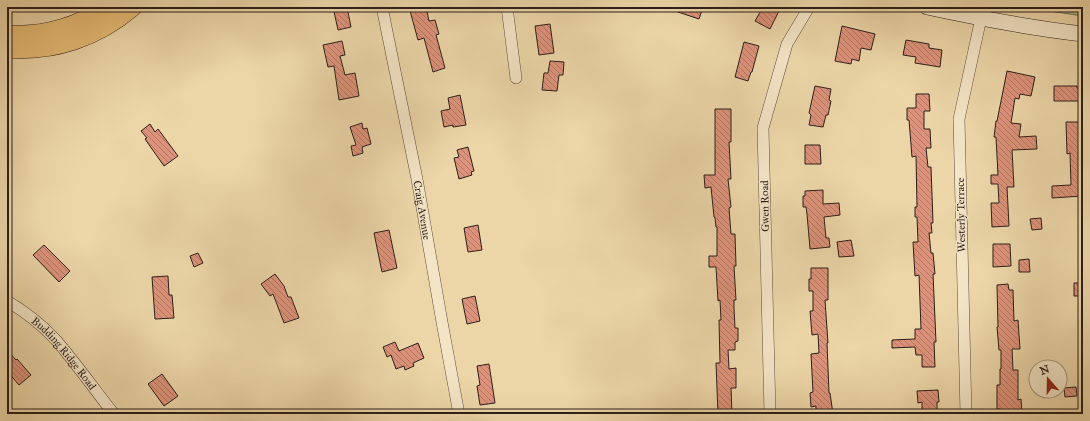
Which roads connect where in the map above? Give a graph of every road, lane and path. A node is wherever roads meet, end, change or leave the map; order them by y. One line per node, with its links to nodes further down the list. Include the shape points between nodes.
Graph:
1 (108, 7): 8 (highway, via 81,22 56,31)
2 (132, 7): 10 (highway, via 104,27 67,43 41,48)
3 (382, 7): 14 (street, Craig Avenue)
4 (507, 7): 11 (street)
5 (809, 7): 15 (street, Gwen Road, via 787,44 763,128)
6 (927, 7): 7 (main road)
7 (981, 18): 9 (main road); 16 (street, Westerly Terrace, via 959,119)
8 (7, 34)
9 (1083, 34)
10 (7, 48)
11 (516, 78)
12 (7, 301): 13 (street, Budding Ridge Road, via 54,338)
13 (114, 414)
14 (459, 414)
15 (770, 414)
16 (966, 414)

